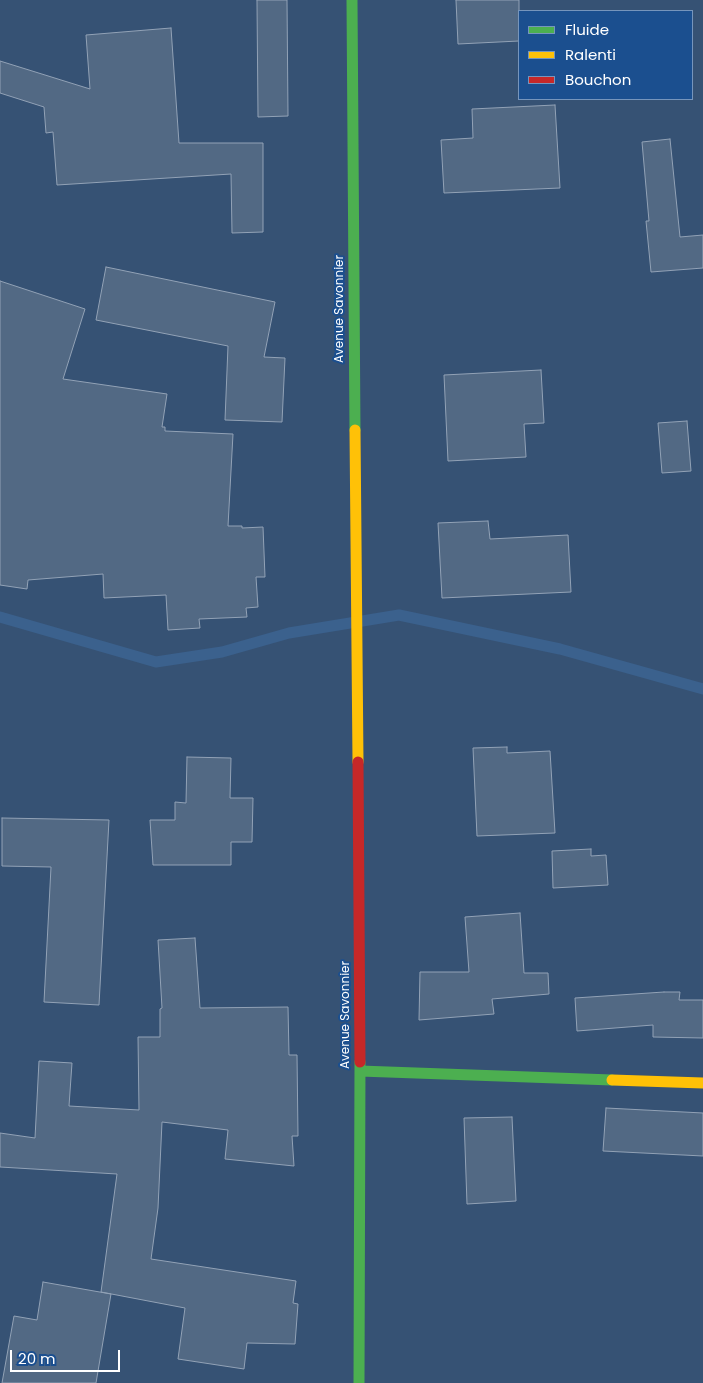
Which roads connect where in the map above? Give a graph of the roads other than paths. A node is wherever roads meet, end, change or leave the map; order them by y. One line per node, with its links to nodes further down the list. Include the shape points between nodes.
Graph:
1 (352, 0): 2 (street, Avenue Savonnier)
2 (360, 1072): 3 (street); 4 (street, Avenue Savonnier)
3 (703, 1083)
4 (359, 1383)

